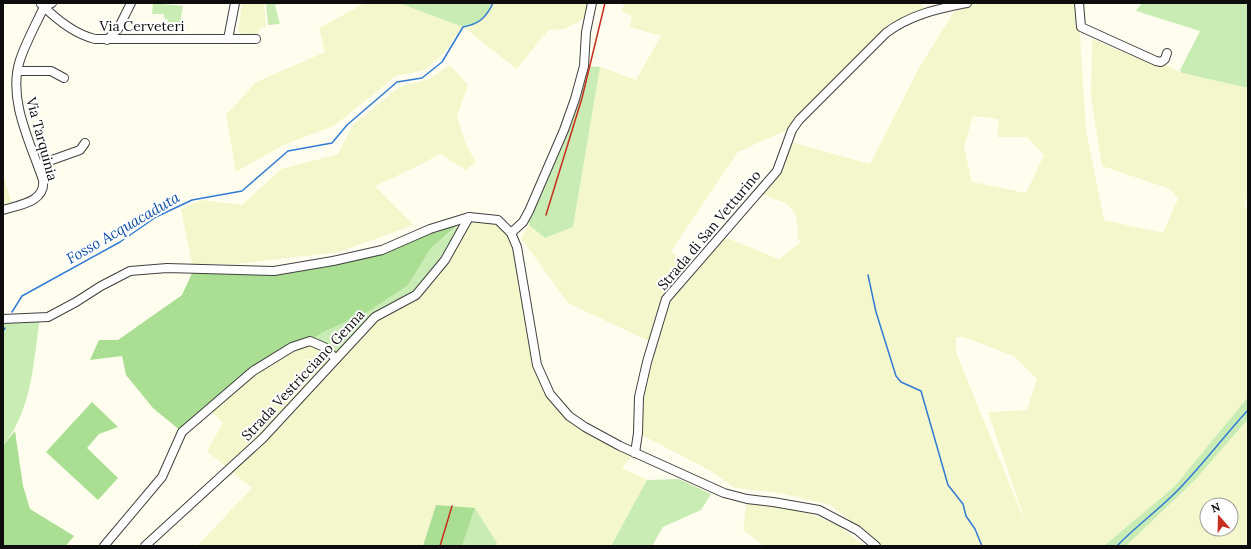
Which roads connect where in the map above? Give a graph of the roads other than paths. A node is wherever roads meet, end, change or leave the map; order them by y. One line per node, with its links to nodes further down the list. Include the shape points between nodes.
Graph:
1 (131, 3): 9 (street, via 118,29)
2 (235, 3): 7 (street)
3 (592, 3): 17 (street, via 586,32 584,66 564,130 530,211)
4 (967, 3): 20 (street, Strada di San Vetturino, via 927,11 898,24 886,33 799,120 792,130 776,171 666,299 639,397)
5 (1079, 3): 10 (street, via 1081,27 1156,61 1161,62)
6 (45, 4): 9 (street, Via Cerveteri, via 84,37); 11 (street, Via Tarquinia, via 20,60)
7 (228, 39): 8 (street, Via Cerveteri); 9 (street, Via Cerveteri)
8 (256, 39)
9 (107, 40)
10 (1167, 53)
11 (18, 71): 12 (street, via 51,71); 14 (street, Via Tarquinia, via 16,80 20,112)
12 (64, 78)
13 (85, 143): 14 (street, via 80,150)
14 (38, 165): 15 (street, Via Tarquinia, via 44,188 39,196)
15 (3, 210)
16 (469, 217): 17 (street, via 498,220); 18 (street, via 430,229 382,250 319,264 274,271 167,268 130,271 48,317); 19 (street, Strada Vestricciano Genna, via 444,260 416,295 375,317)
17 (511, 233): 20 (street, via 517,247 536,365 550,394 569,416)
18 (3, 319)
19 (336, 359): 21 (street, via 324,347 310,341 292,347 253,371 182,432 162,477); 22 (street, Strada Vestricciano Genna, via 253,448)
20 (635, 453): 23 (street, via 724,493 819,510 857,530)
21 (104, 546)
22 (145, 546)
23 (876, 546)

